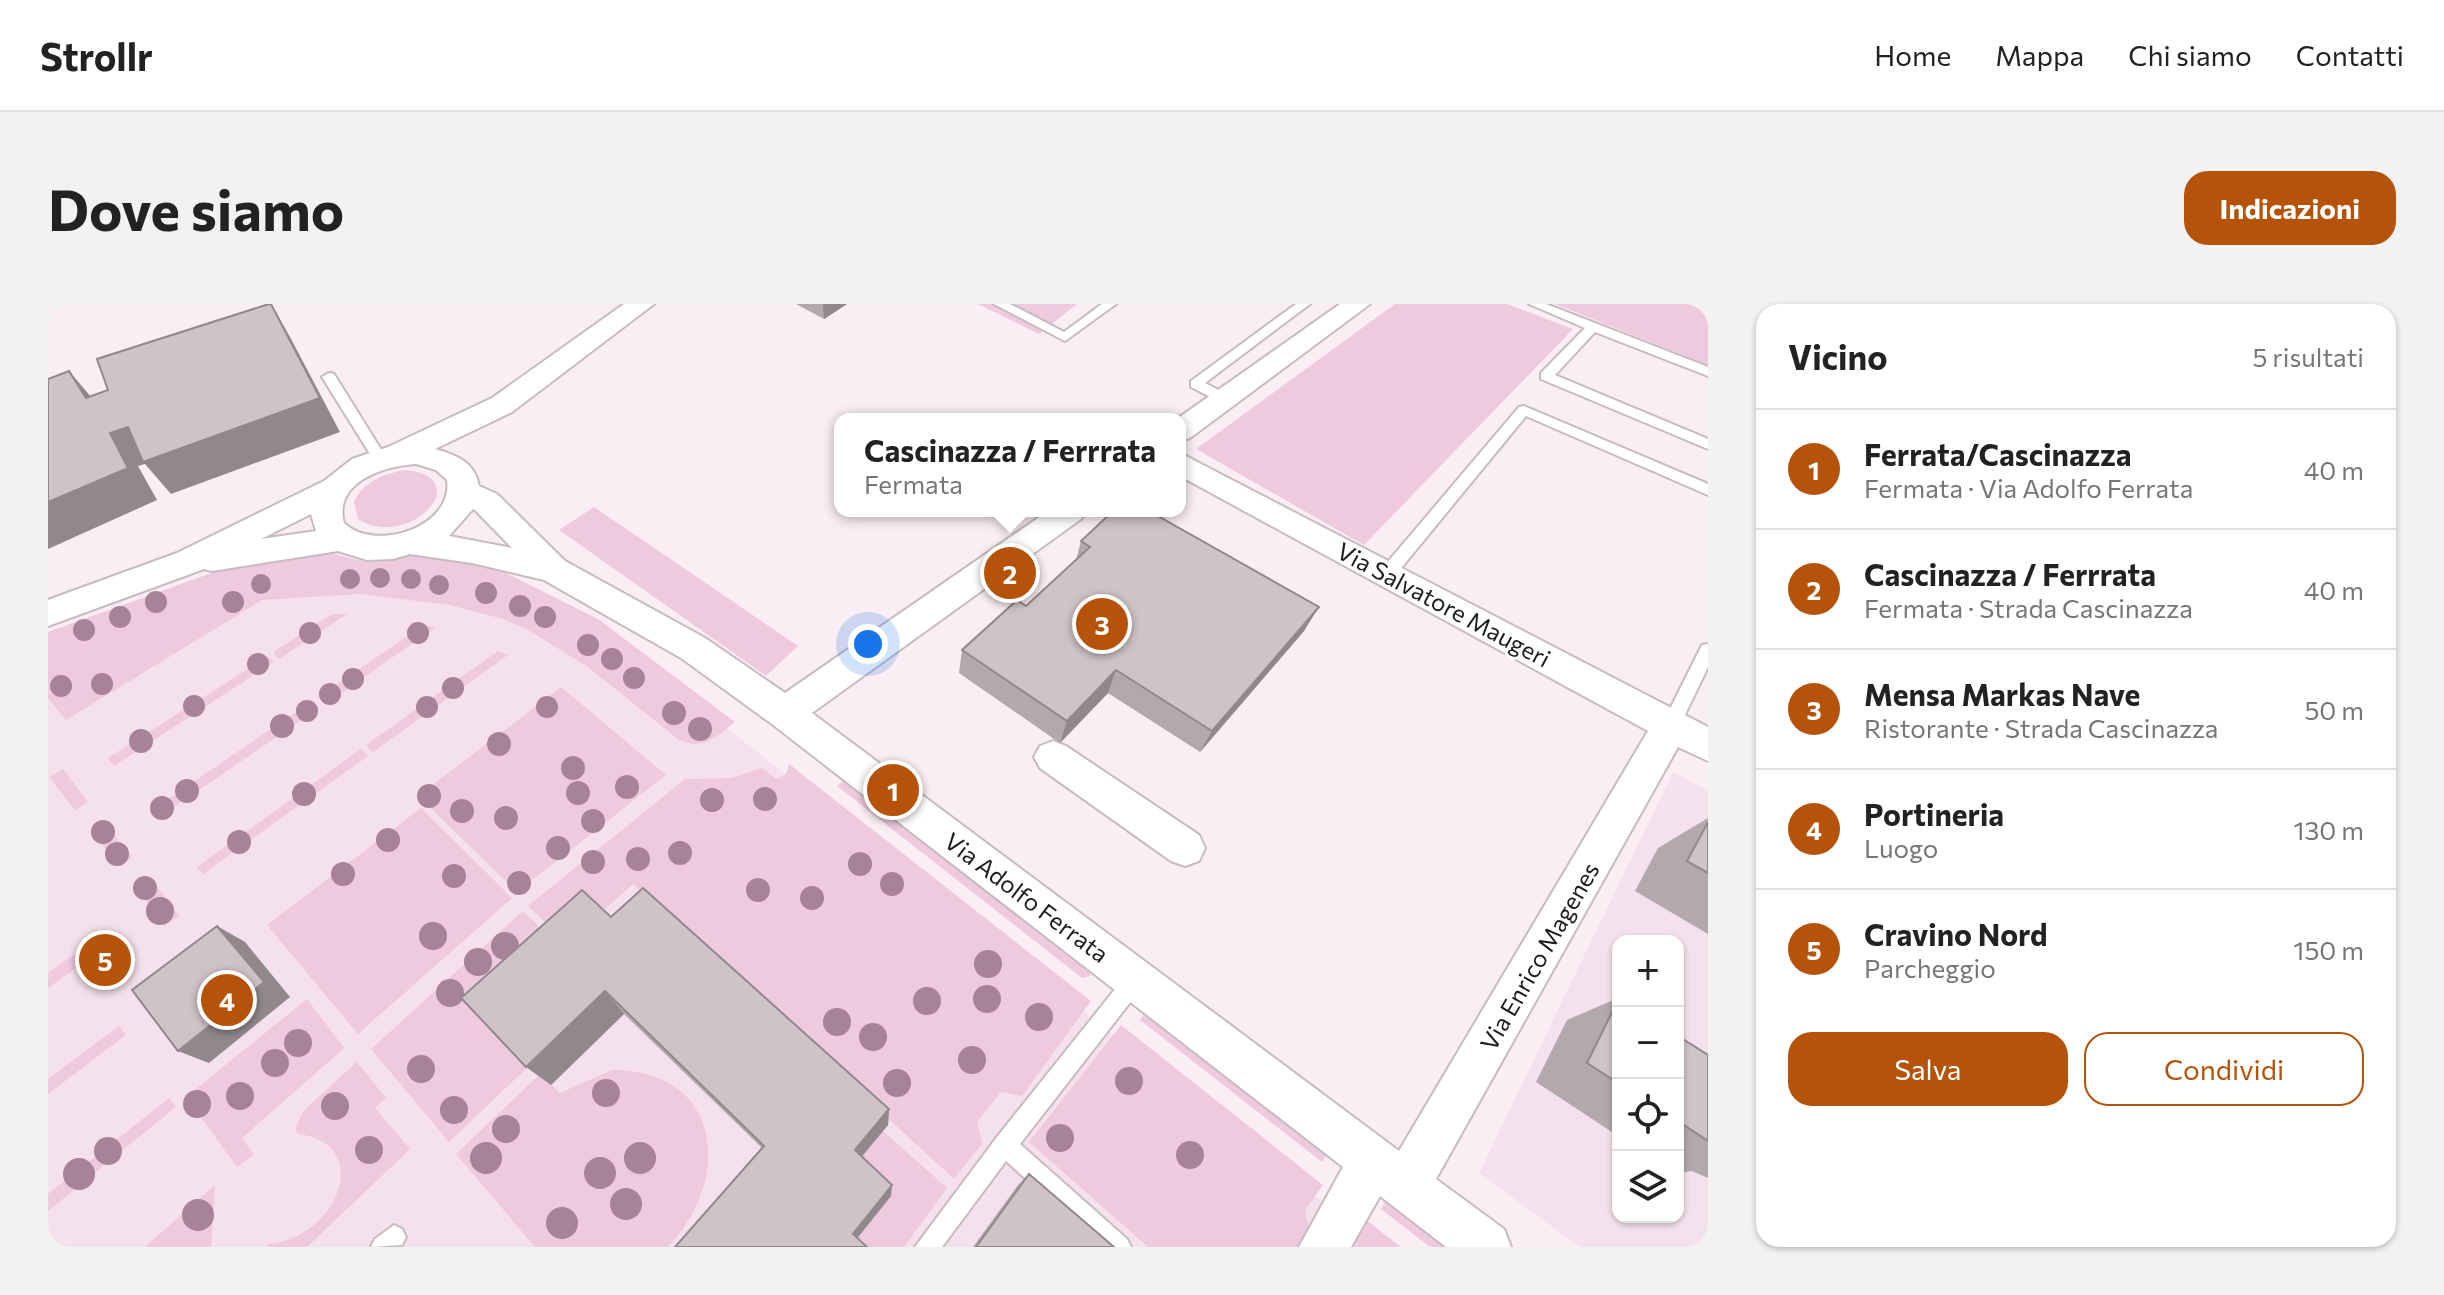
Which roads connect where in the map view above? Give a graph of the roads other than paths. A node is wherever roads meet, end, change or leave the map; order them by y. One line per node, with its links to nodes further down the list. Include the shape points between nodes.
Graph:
1 (641, 304): 11 (street)
2 (1000, 304): 3 (lane, via 1065,337)
3 (1110, 304)
4 (1304, 304): 10 (lane, via 1196,384)
5 (1357, 304): 10 (street)
6 (1535, 304): 7 (lane)
7 (1593, 327): 8 (lane); 13 (lane, via 1546,376)
8 (1708, 372)
9 (329, 377): 14 (lane)
10 (1223, 398): 12 (street)
11 (502, 405): 14 (street); 16 (street)
12 (1186, 426)
13 (1708, 444)
14 (389, 457): 16 (street, Via Adolfo Ferrata, via 433,456); 17 (street, Via Adolfo Ferrata, via 348,476)
15 (1186, 466): 24 (street, Via Salvatore Maugeri)
16 (461, 481): 21 (street, Via Adolfo Ferrata, via 460,507 449,521); 23 (street, Via Adolfo Ferrata)
17 (336, 488): 20 (street, via 325,516); 22 (street, Via Adolfo Ferrata)
18 (1708, 490): 24 (lane, via 1524,410)
19 (1062, 517): 27 (street)
20 (340, 539): 21 (street, Via Adolfo Ferrata, via 372,549); 22 (street, Via Adolfo Ferrata)
21 (412, 543): 23 (street, Via Adolfo Ferrata)
22 (189, 562): 25 (street, Via Adolfo Ferrata)
23 (553, 570): 27 (street, Via Adolfo Ferrata, via 693,648)
24 (1387, 574): 28 (street, Via Salvatore Maugeri)
25 (48, 613)
26 (1708, 650): 28 (lane)
27 (785, 713): 32 (street, Via Adolfo Ferrata)
28 (1671, 725): 29 (street, Via Salvatore Maugeri); 34 (street, Via Enrico Magenes)
29 (1708, 745)
30 (1053, 757): 31 (street)
31 (1185, 848)
32 (1135, 980): 33 (lane); 34 (street, Via Adolfo Ferrata)
33 (1005, 1145): 35 (lane); 36 (lane)
34 (1389, 1174): 37 (street, Via Enrico Magenes); 38 (street, Via Adolfo Ferrata)
35 (927, 1247)
36 (1119, 1247)
37 (1324, 1247)
38 (1486, 1247)

